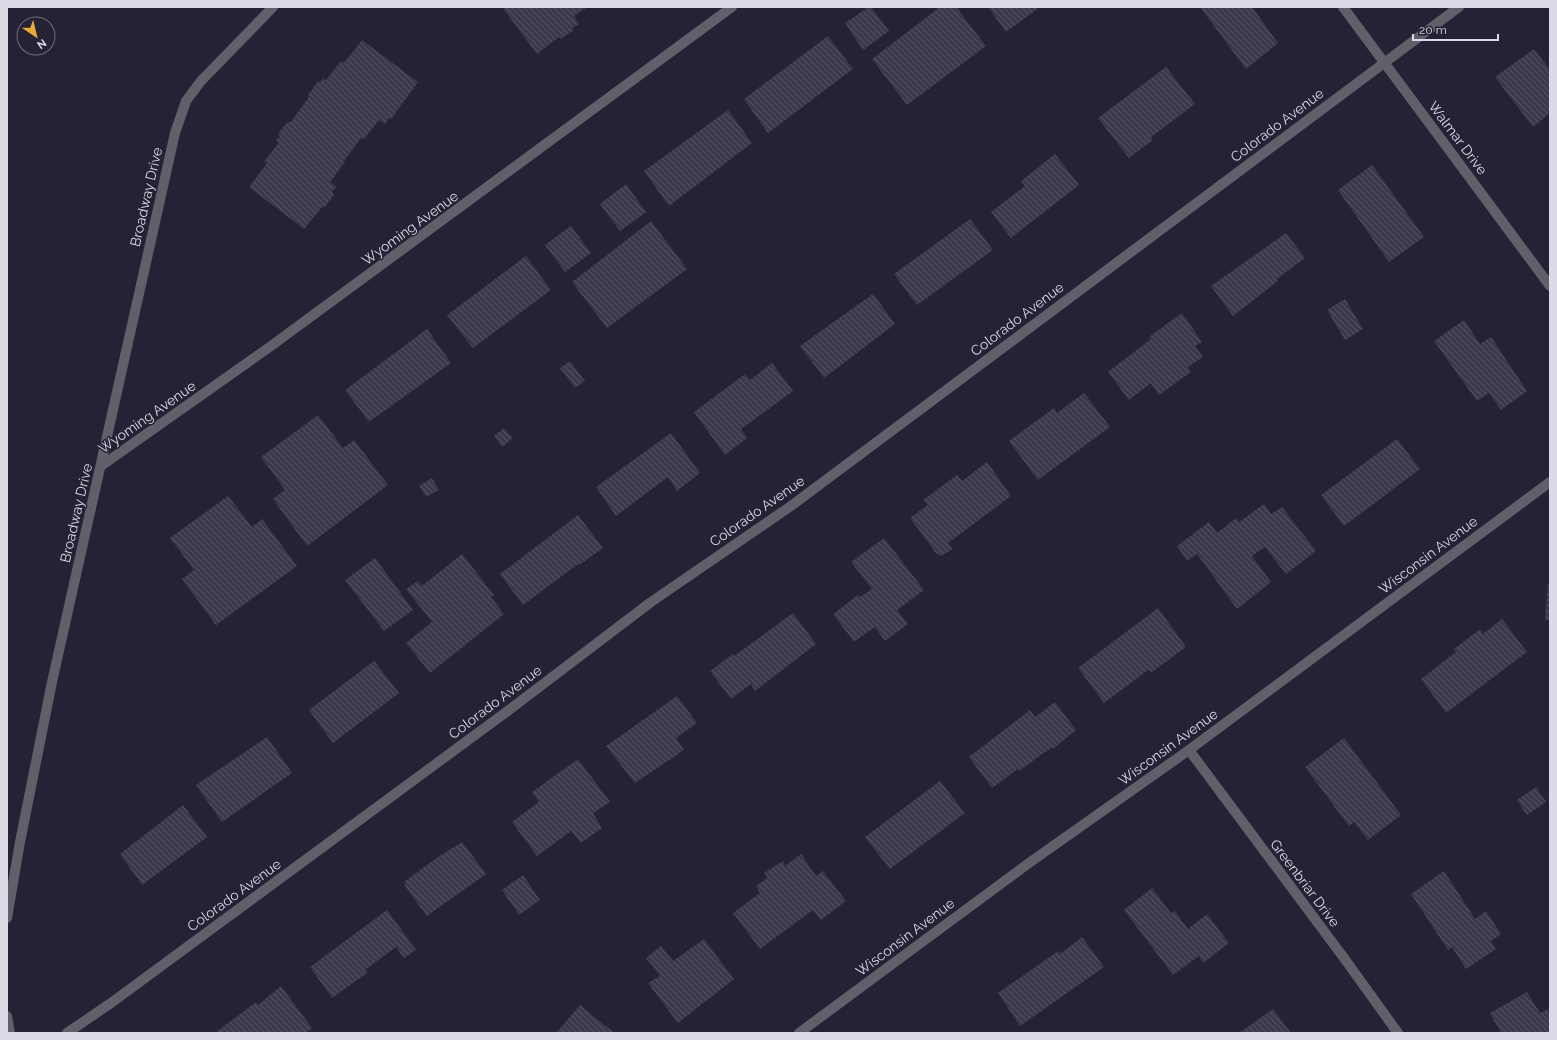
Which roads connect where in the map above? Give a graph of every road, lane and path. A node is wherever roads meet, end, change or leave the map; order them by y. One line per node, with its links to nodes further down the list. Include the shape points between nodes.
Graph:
1 (273, 7): 7 (street, Broadway Drive, via 201,81 186,101 175,133)
2 (732, 7): 7 (street, Wyoming Avenue, via 271,346)
3 (1343, 7): 5 (street, Walmar Drive)
4 (1459, 7): 5 (street, Colorado Avenue)
5 (1384, 62): 6 (street, Walmar Drive); 13 (street, Colorado Avenue, via 791,506 651,602 509,710)
6 (1550, 286)
7 (101, 466): 10 (street, Broadway Drive, via 49,698)
8 (1550, 482): 9 (street, Wisconsin Avenue)
9 (1189, 750): 14 (street, Wisconsin Avenue, via 1029,863); 15 (street, Greenbriar Drive)
10 (7, 918)
11 (7, 1016): 12 (street)
12 (10, 1033)
13 (67, 1033)
14 (800, 1033)
15 (1398, 1033)

